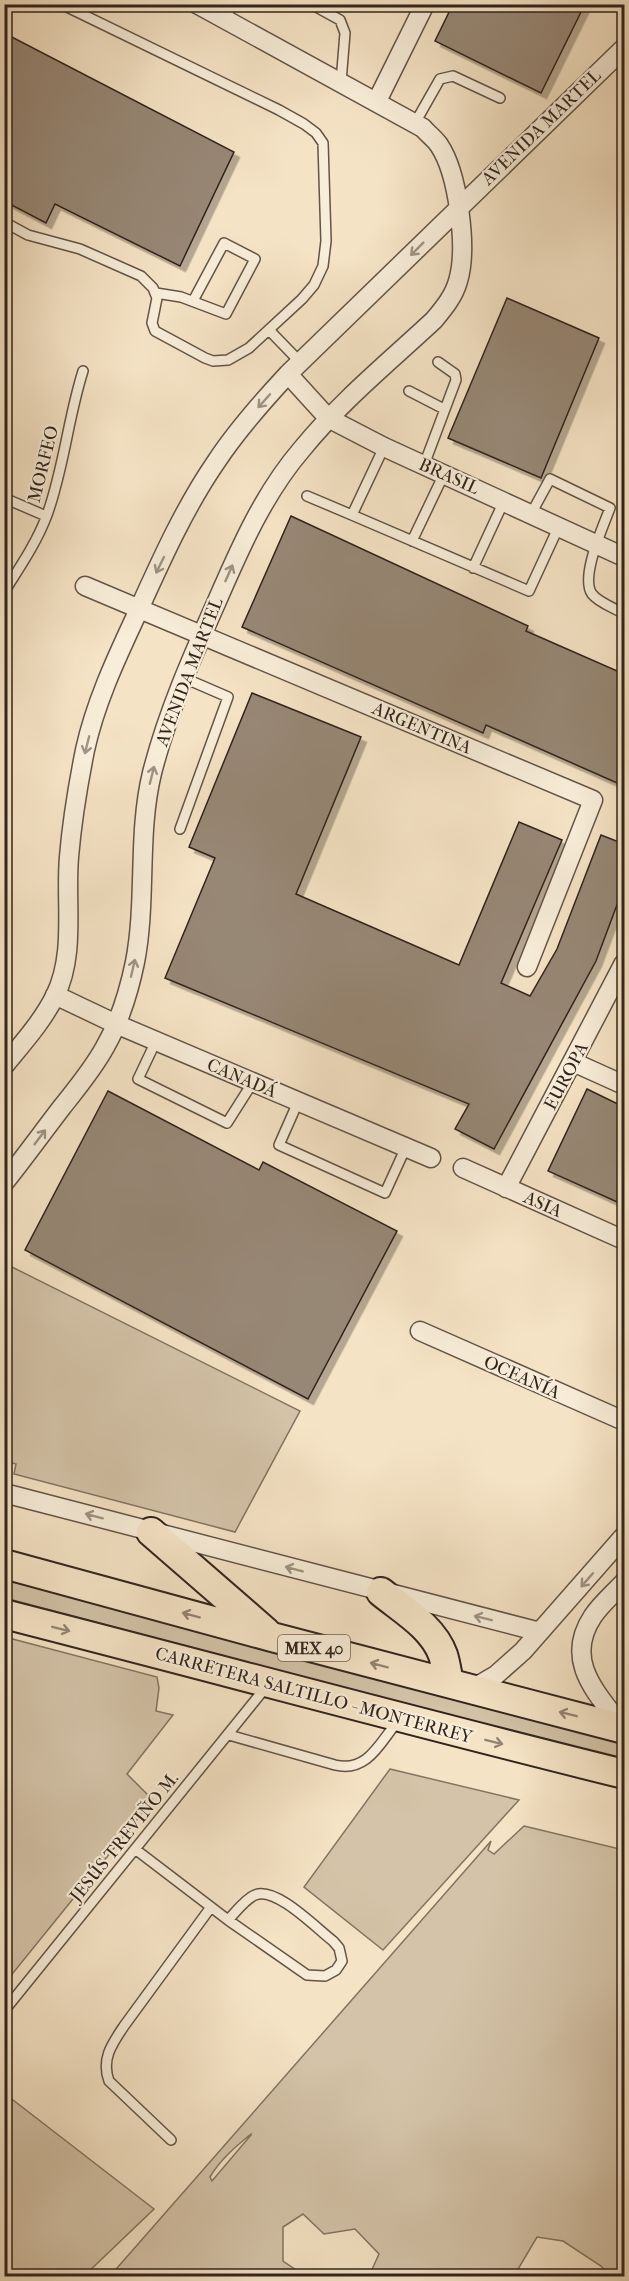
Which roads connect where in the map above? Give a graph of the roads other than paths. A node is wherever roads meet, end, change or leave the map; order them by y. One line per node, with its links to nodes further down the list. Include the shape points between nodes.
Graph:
1 (62, 4): 7 (lane)
2 (88, 4): 7 (lane)
3 (197, 4): 6 (street)
4 (311, 4): 9 (lane, via 340,20 345,33)
5 (425, 4): 11 (street)
6 (229, 12): 9 (street)
7 (82, 14): 17 (lane, via 279,110 304,124 323,143 326,241 322,266 314,285)
8 (624, 48): 13 (street, AVENIDA MARTEL)
9 (340, 82): 11 (street)
10 (500, 98): 12 (lane, via 453,75 440,79)
11 (377, 101): 12 (street)
12 (415, 123): 13 (street, via 439,146 450,169)
13 (458, 207): 19 (street, AVENIDA MARTEL, one-way to 19); 23 (street, AVENIDA MARTEL, via 462,264 447,304)
14 (4, 222): 15 (lane, via 35,238 80,249 141,276)
15 (156, 293): 16 (lane); 17 (lane, via 152,323 155,331 213,361 238,356)
16 (193, 302): 16 (lane, via 226,314 255,259 224,243)
17 (269, 330): 19 (lane)
18 (438, 362): 22 (lane, via 456,377)
19 (294, 368): 23 (street, BRASIL); 40 (street, AVENIDA MARTEL, one-way to 40, via 253,412 216,461 188,507)
20 (83, 370): 31 (lane, MORFEO)
21 (409, 391): 22 (lane)
22 (444, 409): 25 (lane)
23 (328, 418): 24 (street, BRASIL); 42 (street, AVENIDA MARTEL, one-way to 23, via 256,517 300,451)
24 (384, 447): 25 (street, BRASIL); 32 (lane)
25 (424, 465): 26 (street, BRASIL)
26 (444, 474): 29 (street, BRASIL); 34 (lane)
27 (307, 496): 32 (lane)
28 (4, 498): 31 (lane)
29 (504, 501): 30 (street, BRASIL); 37 (lane)
30 (531, 514): 33 (street, BRASIL); 35 (lane, via 550,479 610,508)
31 (46, 516): 39 (lane, MORFEO)
32 (352, 516): 34 (lane)
33 (559, 526): 35 (street, BRASIL); 37 (lane, via 529,591)
34 (412, 541): 37 (lane)
35 (597, 544): 36 (street, BRASIL); 41 (lane, via 588,576 589,588 594,596)
36 (624, 556)
37 (473, 568)
38 (85, 586): 40 (street, ARGENTINA)
39 (4, 592)
40 (139, 610): 42 (street, ARGENTINA); 47 (street, AVENIDA MARTEL, one-way to 47, via 111,670 86,747 69,859 67,940)
41 (624, 614)
42 (201, 636): 43 (street, AVENIDA MARTEL); 46 (street, ARGENTINA, via 593,800)
43 (184, 678): 44 (lane, via 228,697); 48 (street, AVENIDA MARTEL, one-way to 43, via 135,962 147,795)
44 (180, 829)
45 (624, 963): 50 (street, EUROPA)
46 (527, 967)
47 (56, 995): 48 (street, CANADÁ); 51 (street, AVENIDA MARTEL)
48 (116, 1024): 49 (street, CANADÁ); 58 (street, AVENIDA MARTEL, one-way to 48, via 91,1070)
49 (156, 1041): 52 (street, CANADÁ); 52 (lane, via 138,1079 226,1123)
50 (573, 1062): 53 (street); 59 (street, EUROPA)
51 (4, 1066)
52 (253, 1082): 54 (street, CANADÁ)
53 (624, 1085)
54 (298, 1102): 55 (street, CANADÁ); 55 (lane, via 279,1145 385,1193)
55 (406, 1147): 56 (street, CANADÁ)
56 (431, 1158)
57 (462, 1168): 59 (street, ASIA)
58 (4, 1183)
59 (506, 1188): 60 (street, ASIA)
60 (624, 1240)
61 (420, 1331): 62 (street, OCEANÍA)
62 (624, 1421)
63 (4, 1493): 64 (street, one-way to 63)
64 (151, 1532): 68 (street, one-way to 64); 71 (main road)
65 (624, 1536): 70 (street, one-way to 70)
66 (4, 1564): 71 (main road, MEX 40, one-way to 66)
67 (624, 1582): 75 (street, via 594,1614 580,1654 590,1683)
68 (381, 1592): 70 (street, one-way to 68); 73 (main road, via 426,1628)
69 (4, 1614): 72 (main road, CARRETERA SALTILLO - MONTERREY / MEX 40, one-way to 72)
70 (540, 1632): 73 (street, via 503,1670)
71 (272, 1637): 73 (main road, MEX 40, one-way to 71)
72 (269, 1682): 74 (main road, CARRETERA SALTILLO - MONTERREY / MEX 40); 76 (lane, JESÚS TREVIÑO M.)
73 (460, 1686): 75 (main road, MEX 40, one-way to 73)
74 (399, 1719): 76 (lane, via 371,1755 351,1768); 77 (main road, CARRETERA SALTILLO - MONTERREY / MEX 40, one-way to 77)
75 (624, 1728)
76 (229, 1735): 78 (lane, JESÚS TREVIÑO M.)
77 (624, 1774)
78 (135, 1849): 79 (lane); 81 (lane, JESÚS TREVIÑO M.)
79 (211, 1907): 80 (lane); 82 (lane, via 110,2046 106,2059 109,2081)
80 (228, 1920): 80 (lane, via 252,1896 273,1895 333,1941 342,1961 325,1976 307,1975)
81 (4, 2012)
82 (171, 2140)

